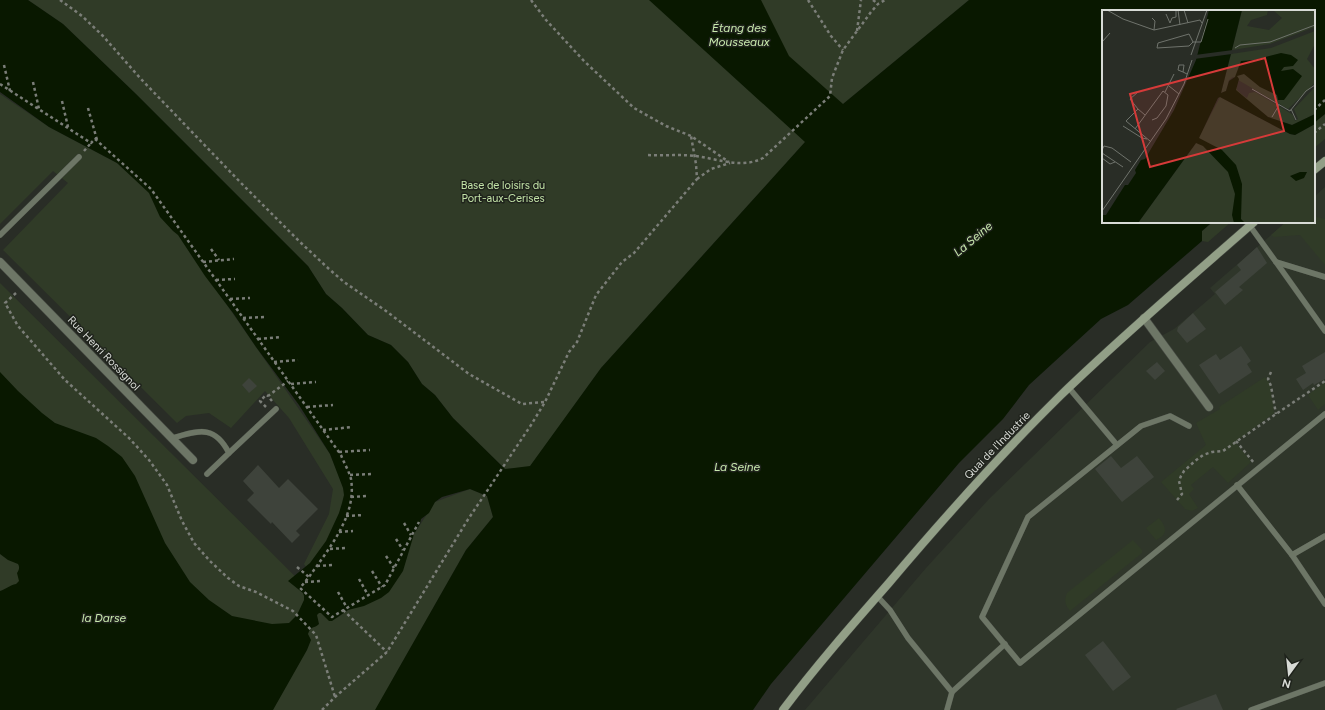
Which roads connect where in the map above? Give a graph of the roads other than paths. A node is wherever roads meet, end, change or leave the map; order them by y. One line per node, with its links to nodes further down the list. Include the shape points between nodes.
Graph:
1 (79, 157): 5 (lane)
2 (1325, 161): 3 (main road)
3 (1315, 169)
4 (1252, 224): 7 (lane); 9 (main road, Quai de l'Industrie)
5 (0, 235)
6 (0, 262): 16 (street, Rue Henri Rossignol)
7 (1276, 262): 8 (lane); 10 (lane)
8 (1325, 277)
9 (1144, 318): 11 (main road, Quai de l'Industrie); 12 (street)
10 (1325, 331)
11 (1068, 388): 17 (lane); 24 (main road, Quai de l'Industrie, via 945,517)
12 (1209, 407)
13 (276, 409): 18 (lane)
14 (1325, 414): 21 (lane)
15 (1189, 426): 17 (lane, via 1170,416 1141,426)
16 (172, 438): 18 (lane, via 200,432 209,433 216,436); 19 (street, Rue Henri Rossignol)
17 (1117, 445): 26 (lane, via 1028,517 982,617)
18 (229, 453): 20 (lane)
19 (193, 460)
20 (208, 474)
21 (1237, 485): 23 (lane); 26 (lane, via 1020,662)
22 (1325, 536): 23 (lane)
23 (1292, 554): 25 (lane)
24 (877, 596): 28 (lane); 29 (main road, Quai de l'Industrie)
25 (1325, 604)
26 (1005, 644): 28 (lane)
27 (1325, 683): 31 (lane)
28 (952, 692): 30 (lane)
29 (783, 710)
30 (947, 710)
31 (1251, 710)

